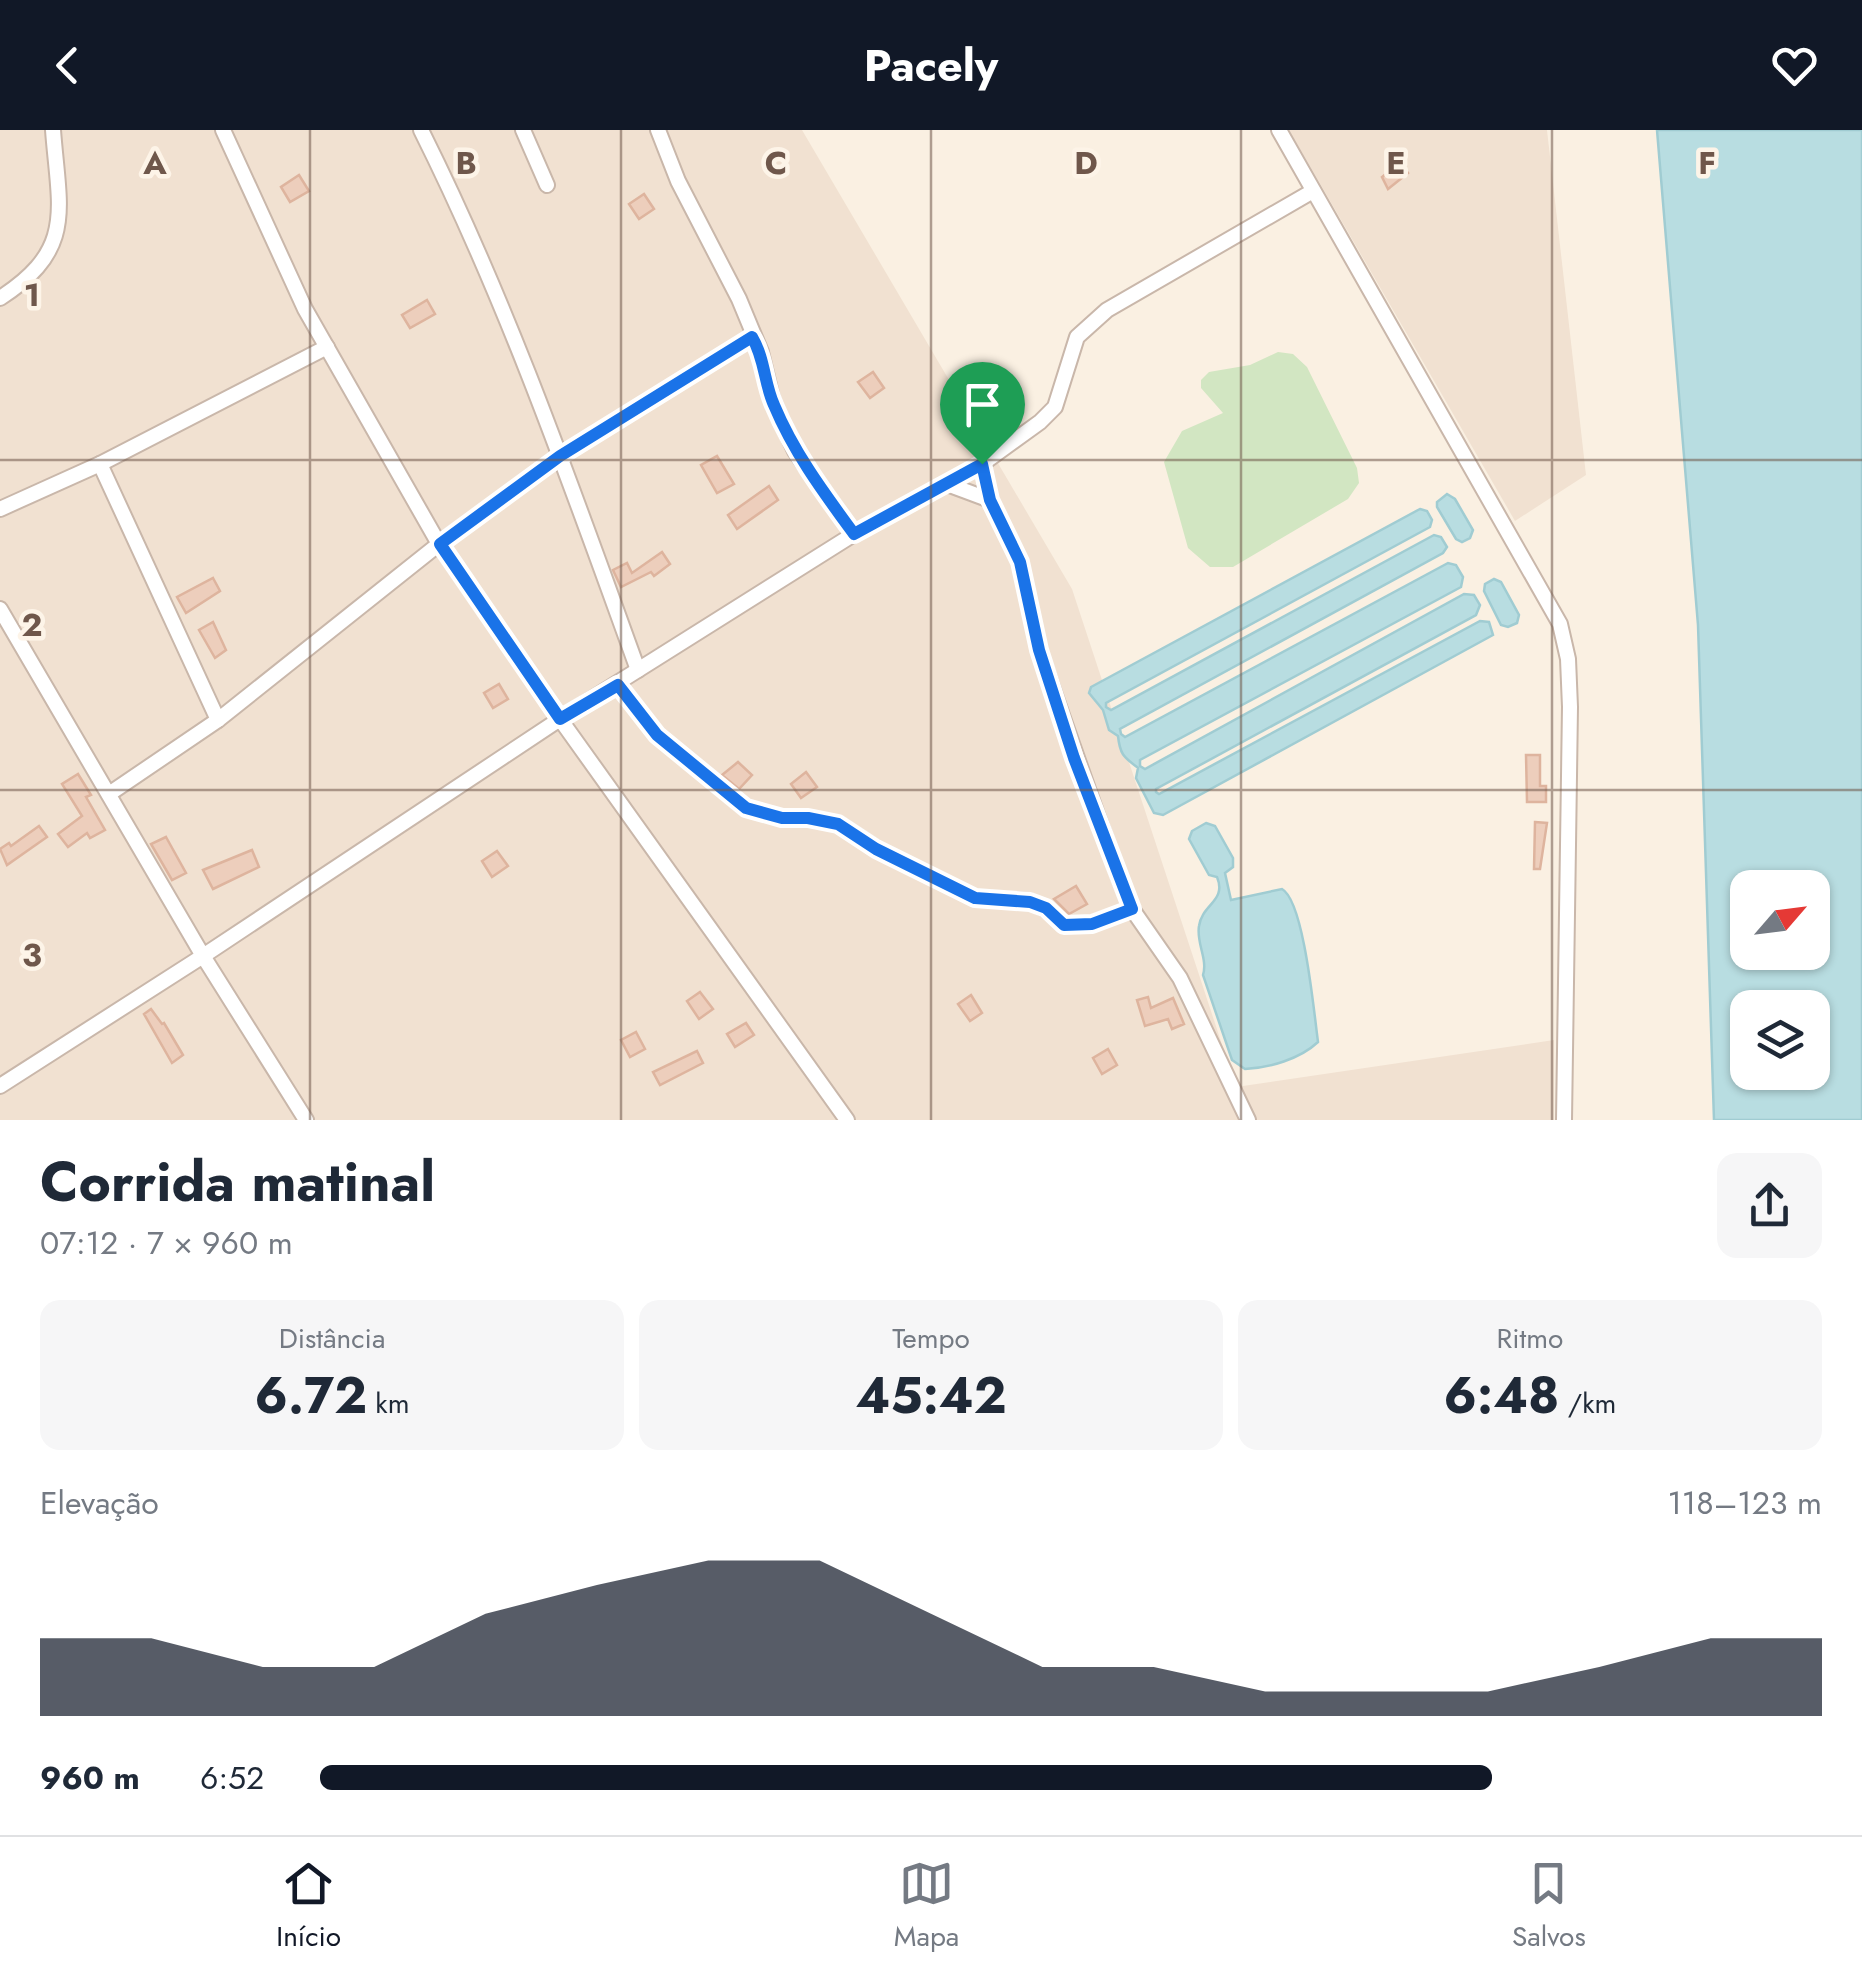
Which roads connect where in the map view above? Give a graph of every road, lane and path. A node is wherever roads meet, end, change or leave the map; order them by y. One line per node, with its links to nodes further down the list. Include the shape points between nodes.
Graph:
1 (53, 130): 9 (street, via 60,226 54,246 24,283)
2 (223, 130): 11 (street)
3 (421, 130): 12 (street, via 467,222)
4 (522, 130): 7 (street)
5 (658, 130): 10 (street)
6 (1279, 130): 8 (street)
7 (547, 185)
8 (1313, 192): 14 (street, via 1107,310 1077,337 1054,407); 32 (street, via 1560,624 1570,707)
9 (0, 298)
10 (752, 337): 12 (street); 18 (street, via 795,451)
11 (326, 347): 13 (street); 19 (street)
12 (560, 456): 19 (street); 21 (street)
13 (100, 464): 17 (street); 24 (street)
14 (982, 464): 15 (street); 16 (street)
15 (947, 484): 16 (street); 18 (street)
16 (990, 500): 26 (street, via 1020,562 1039,650)
17 (0, 509)
18 (854, 534): 21 (street)
19 (440, 544): 23 (street); 24 (street)
20 (0, 610): 25 (street)
21 (638, 670): 22 (street)
22 (618, 685): 23 (street); 26 (street, via 657,735 746,808 838,824 975,898 1030,902 1064,925 1092,924)
23 (560, 719): 27 (street); 30 (street)
24 (218, 720): 25 (street)
25 (109, 794): 27 (street)
26 (1132, 909): 31 (street, via 1180,978)
27 (203, 956): 28 (street); 29 (street)
28 (0, 1086)
29 (306, 1120)
30 (847, 1120)
31 (1248, 1120)
32 (1564, 1120)

